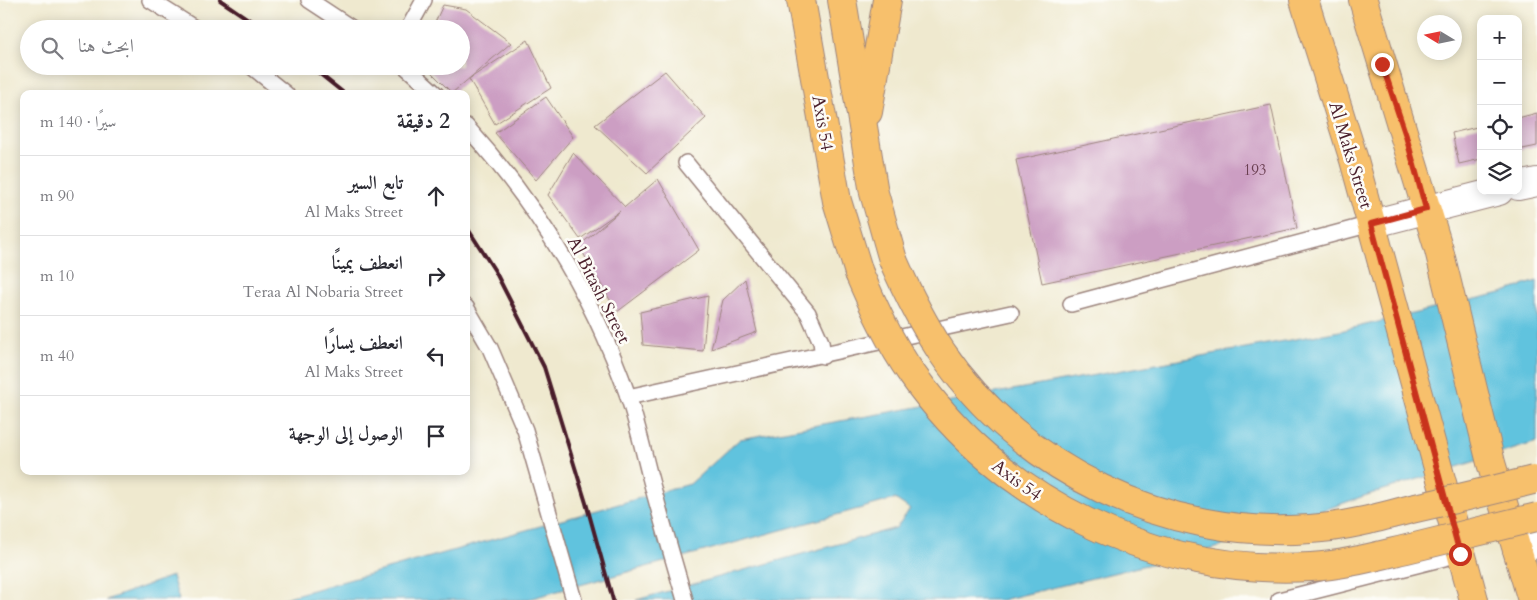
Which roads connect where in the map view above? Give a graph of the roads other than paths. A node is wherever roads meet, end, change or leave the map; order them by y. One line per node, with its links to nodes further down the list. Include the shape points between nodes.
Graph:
1 (150, 0): 9 (lane)
2 (309, 0): 10 (lane)
3 (424, 0): 11 (lane)
4 (801, 0): 30 (main road, Axis 54, bridge, via 837,201 859,273 874,308 906,365 956,428 981,454 1027,489 1084,522 1122,538 1200,560 1238,566 1311,567 1349,563)
5 (842, 0): 17 (main road, Axis 54)
6 (887, 0): 17 (main road)
7 (1304, 0): 23 (main road, Al Maks Street)
8 (1363, 0): 22 (main road)
9 (182, 20)
10 (339, 20)
11 (413, 20)
12 (262, 75): 14 (lane)
13 (415, 75): 15 (lane)
14 (281, 90)
15 (432, 90)
16 (470, 130): 28 (lane, Al Bitash Street, via 533,208 570,268 602,331)
17 (864, 135): 29 (main road, Axis 54, bridge, via 874,193 893,260 937,344 983,403 1006,426 1067,470 1100,488 1135,503 1207,523 1275,530 1343,526)
18 (686, 163): 27 (lane, via 808,313 821,342)
19 (1537, 182): 20 (street)
20 (1522, 185)
21 (1482, 195): 22 (street)
22 (1426, 209): 23 (street); 31 (main road, via 1440,250 1491,463)
23 (1371, 224): 24 (lane); 32 (main road, Al Maks Street)
24 (1071, 304)
25 (470, 313): 33 (lane, via 490,348 525,430)
26 (1011, 313): 27 (lane)
27 (823, 356): 28 (lane)
28 (628, 397): 34 (lane, Al Bitash Street)
29 (1535, 479)
30 (1537, 516)
31 (1527, 547): 37 (main road)
32 (1460, 554): 35 (lane); 36 (main road, Al Maks Street)
33 (574, 600)
34 (685, 600)
35 (1279, 600)
36 (1474, 600)
37 (1532, 600)

